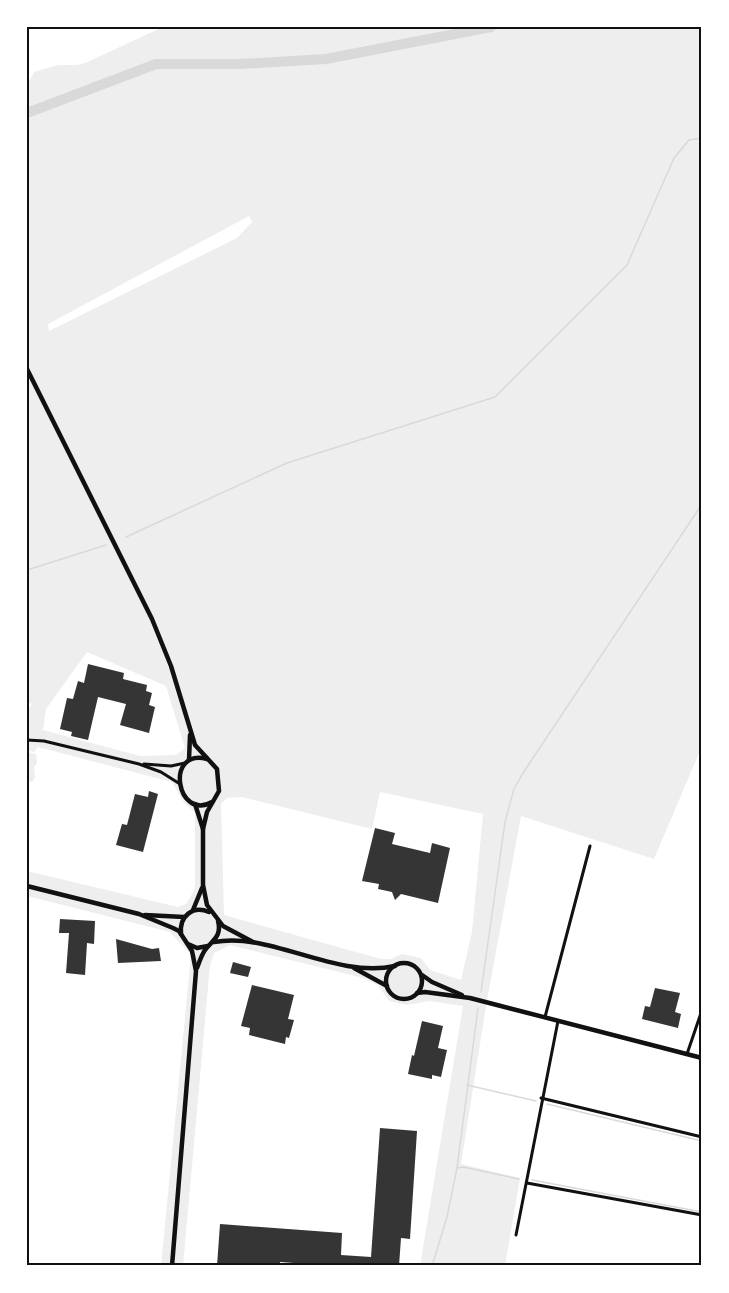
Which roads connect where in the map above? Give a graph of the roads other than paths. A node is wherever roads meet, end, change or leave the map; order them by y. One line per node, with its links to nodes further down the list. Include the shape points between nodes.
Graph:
1 (27, 369): 2 (main road, via 159,636)
2 (190, 732): 4 (main road); 5 (main road)
3 (27, 740): 6 (street)
4 (207, 759): 5 (main road); 8 (main road, via 220,779)
5 (187, 762): 6 (street, via 171,766); 7 (main road)
6 (139, 764): 7 (street)
7 (180, 784): 9 (main road, via 183,795)
8 (212, 802): 9 (main road); 10 (main road)
9 (195, 804): 10 (main road)
10 (203, 829): 12 (main road)
11 (590, 846): 31 (street)
12 (203, 885): 14 (main road); 15 (main road)
13 (27, 886): 16 (main road)
14 (193, 910): 15 (main road); 17 (main road)
15 (211, 913): 18 (main road)
16 (139, 914): 17 (main road); 19 (main road, via 173,928)
17 (184, 917): 19 (main road)
18 (217, 919): 20 (main road); 22 (main road, via 219,933)
19 (182, 936): 21 (main road)
20 (256, 943): 22 (main road, via 222,940); 24 (main road)
21 (188, 944): 22 (main road, via 197,948); 25 (main road)
22 (212, 944): 25 (main road, via 204,951)
23 (395, 966): 24 (main road); 26 (main road, via 411,964); 27 (main road, via 387,976)
24 (351, 967): 27 (main road)
25 (196, 971): 40 (main road)
26 (421, 974): 28 (main road, via 422,984); 29 (main road)
27 (387, 986): 28 (main road, via 401,998)
28 (417, 993): 29 (main road)
29 (471, 998): 31 (main road)
30 (702, 1011): 33 (street)
31 (545, 1017): 32 (main road)
32 (558, 1020): 33 (main road); 35 (street)
33 (687, 1054): 34 (main road)
34 (702, 1058)
35 (541, 1098): 36 (street); 37 (street)
36 (702, 1137)
37 (526, 1183): 38 (street); 39 (street)
38 (702, 1215)
39 (516, 1235)
40 (172, 1266)

